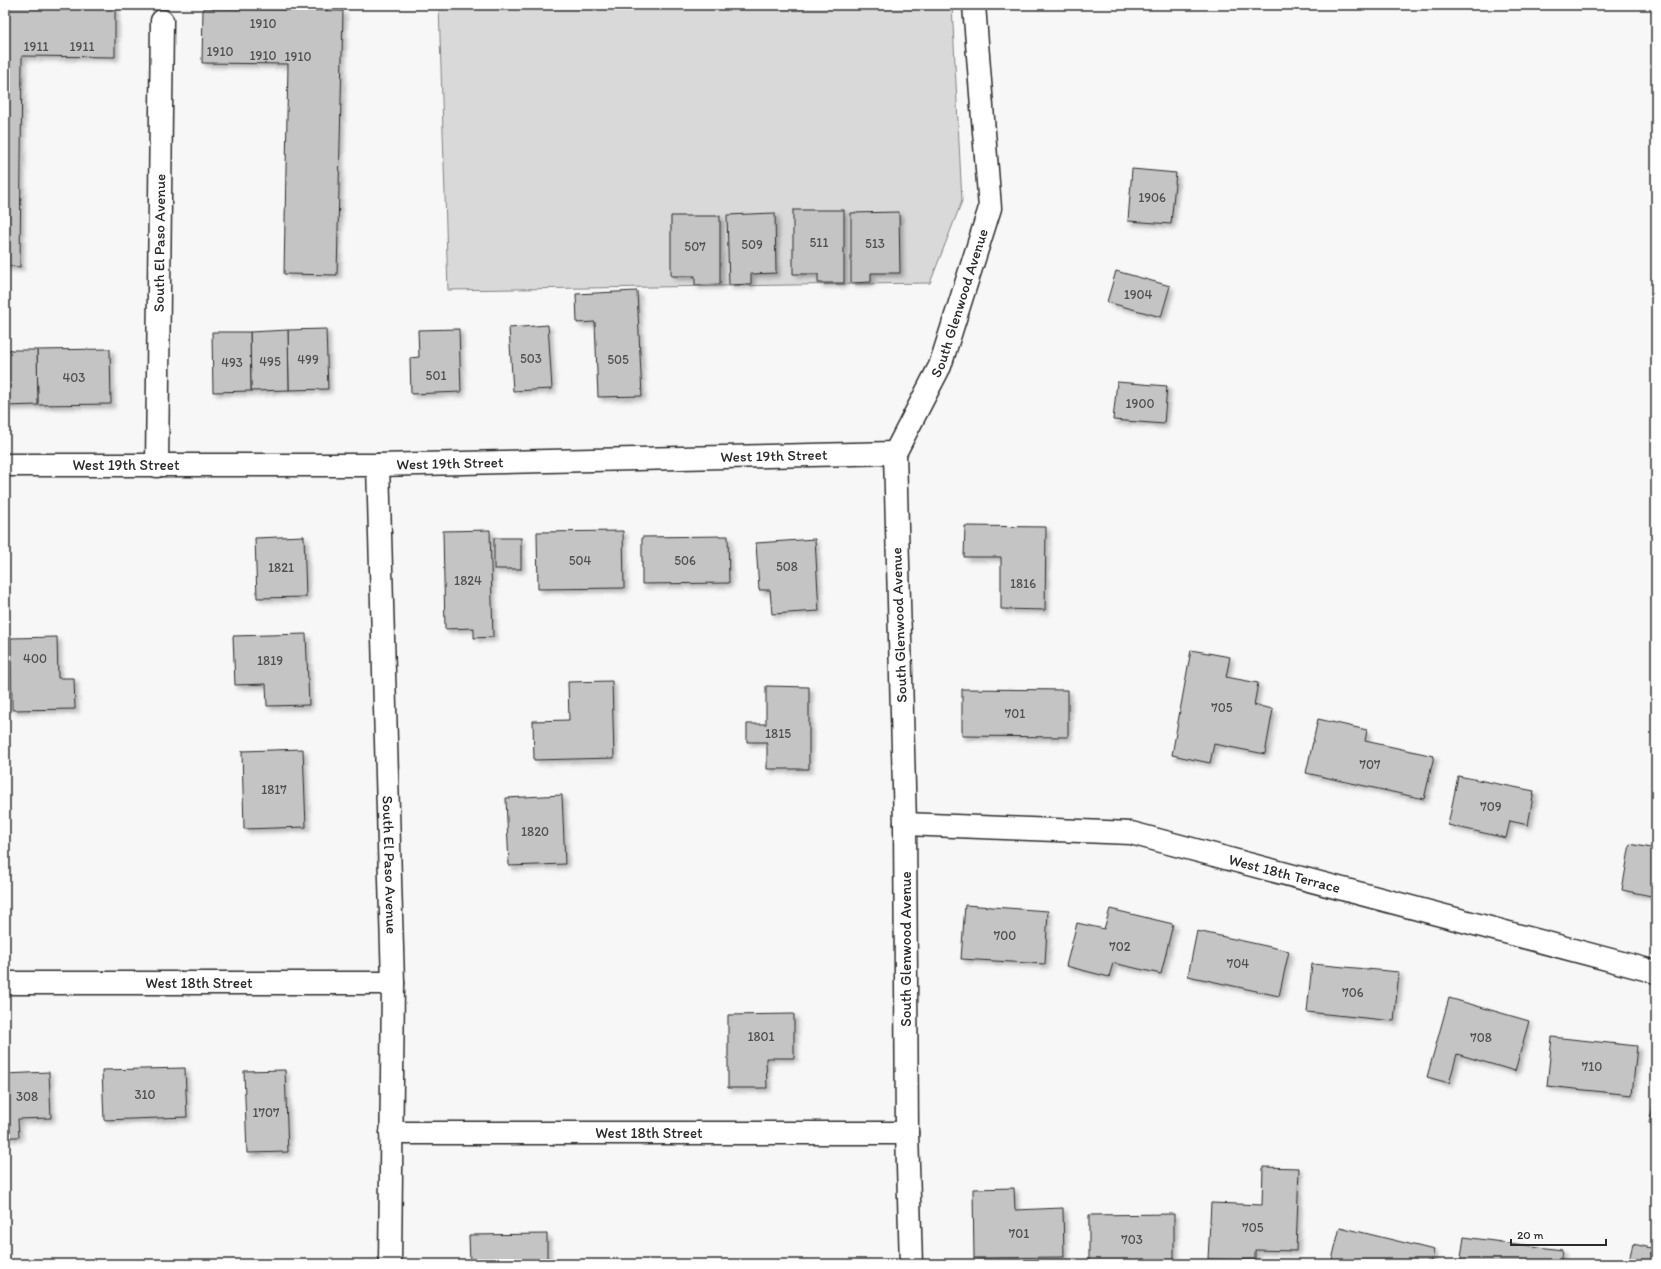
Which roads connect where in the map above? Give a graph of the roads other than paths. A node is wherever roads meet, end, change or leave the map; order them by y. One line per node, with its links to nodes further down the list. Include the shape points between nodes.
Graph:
1 (974, 5): 3 (street, South Glenwood Avenue, via 990,208 940,366)
2 (162, 20): 6 (street, South El Paso Avenue)
3 (895, 453): 5 (street, West 19th Street); 7 (street, South Glenwood Avenue)
4 (5, 465): 6 (street, West 19th Street)
5 (378, 465): 6 (street, West 19th Street); 10 (street, South El Paso Avenue)
6 (157, 466)
7 (905, 824): 8 (street, West 18th Terrace, via 1131,833); 12 (street, South Glenwood Avenue)
8 (1656, 972)
9 (5, 983): 10 (street, West 18th Street)
10 (393, 983): 11 (street, South El Paso Avenue)
11 (391, 1133): 12 (street, West 18th Street); 13 (street, South El Paso Avenue)
12 (907, 1133): 14 (street, South Glenwood Avenue)
13 (390, 1264)
14 (911, 1264)

